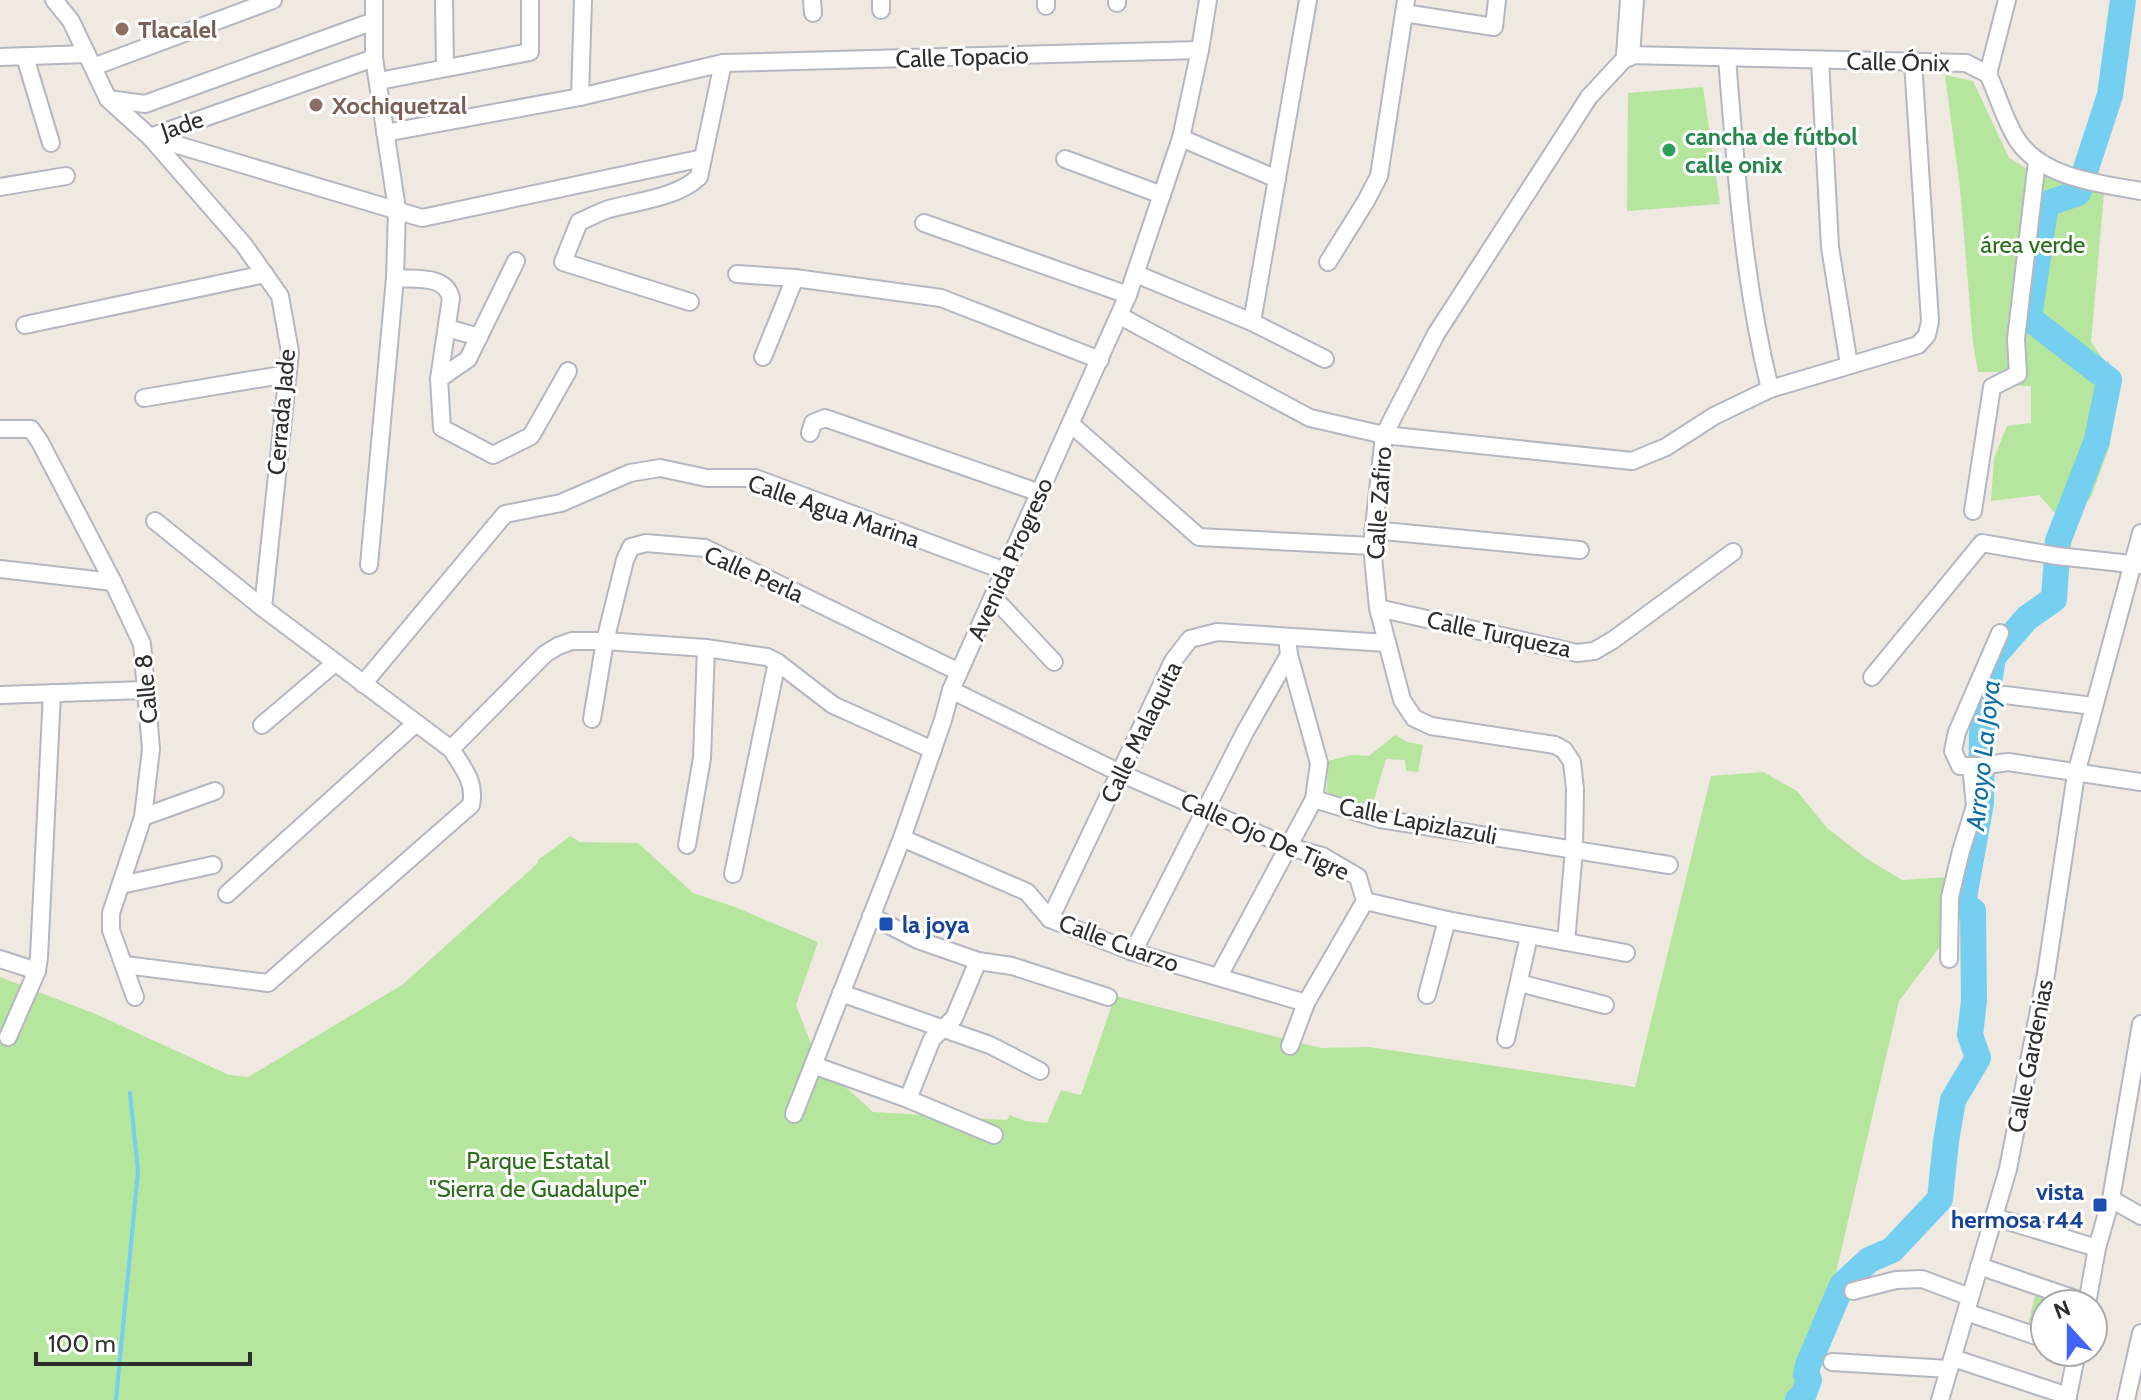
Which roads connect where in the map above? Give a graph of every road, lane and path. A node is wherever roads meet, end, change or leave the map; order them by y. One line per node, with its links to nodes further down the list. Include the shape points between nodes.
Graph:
1 (54, 0): 21 (street, Jade)
2 (273, 0): 21 (street)
3 (374, 0): 13 (street)
4 (444, 0): 24 (street)
5 (530, 0): 24 (street, via 530,52)
6 (583, 0): 27 (street)
7 (1208, 0): 14 (street, Avenida Progreso)
8 (1308, 0): 37 (street)
9 (1497, 0): 12 (street, via 1494,27)
10 (1632, 0): 15 (main road)
11 (2007, 0): 25 (street)
12 (1405, 6): 44 (street, via 1379,176)
13 (374, 21): 18 (street); 28 (street, via 145,104)
14 (1200, 50): 23 (street, Calle Topacio); 31 (street, Avenida Progreso)
15 (1628, 55): 19 (street, Calle Ónix); 69 (street, Calle Zafiro, via 1589,97 1444,321)
16 (0, 57): 17 (street)
17 (25, 57): 21 (street); 32 (street)
18 (374, 58): 26 (street); 30 (street, Jade)
19 (1727, 58): 20 (street, Calle Ónix); 64 (street, via 1746,275)
20 (1820, 60): 22 (street, Calle Ónix); 60 (street, via 1830,247)
21 (90, 61): 28 (street, Jade)
22 (1913, 62): 25 (street, Calle Ónix, via 1966,63); 60 (street, via 1930,321 1918,345)
23 (723, 63): 27 (street, Calle Topacio); 33 (street)
24 (445, 67): 26 (street)
25 (1988, 74): 35 (street, via 2018,141)
26 (379, 81): 29 (street)
27 (580, 97): 29 (street, Calle Topacio)
28 (108, 99): 30 (street, Jade)
29 (385, 133): 41 (street)
30 (150, 137): 41 (street); 45 (street, Cerrada Jade)
31 (1181, 138): 37 (street); 40 (street, Avenida Progreso)
32 (51, 143)
33 (703, 158): 41 (street, via 422,218); 51 (street, via 699,177 691,184 579,222 563,262)
34 (1065, 159): 40 (street)
35 (2037, 161): 39 (street, via 2067,174); 71 (street, via 2016,339 2018,374 1992,387)
36 (66, 176): 38 (street)
37 (1277, 179): 53 (street)
38 (0, 187)
39 (2141, 191)
40 (1162, 195): 47 (street, Avenida Progreso)
41 (397, 209): 48 (street)
42 (924, 223): 50 (street)
43 (516, 261): 56 (street)
44 (1328, 262)
45 (265, 274): 54 (street); 62 (street, Cerrada Jade, via 280,296 290,352)
46 (737, 274): 49 (street)
47 (1136, 274): 50 (street, Avenida Progreso); 53 (street)
48 (395, 278): 55 (street, via 440,282 448,288); 78 (street)
49 (795, 278): 57 (street); 59 (street, via 941,298)
50 (1128, 295): 52 (street, Avenida Progreso)
51 (690, 302)
52 (1120, 316): 59 (street, Avenida Progreso); 69 (street, via 1310,418)
53 (1252, 322): 58 (street)
54 (25, 325)
55 (447, 328): 56 (street); 63 (street)
56 (479, 337): 63 (street, via 468,359)
57 (763, 357)
58 (1325, 359)
59 (1100, 360): 66 (street, Avenida Progreso)
60 (1849, 365): 64 (street)
61 (568, 371): 63 (street, via 531,436 493,455 442,428)
62 (287, 374): 65 (street); 83 (street, Cerrada Jade)
63 (439, 379)
64 (1770, 389): 69 (street, via 1632,461)
65 (144, 398)
66 (1072, 425): 70 (street, Avenida Progreso); 74 (street, via 1199,537)
67 (0, 429): 81 (street, Calle 8, via 31,429)
68 (810, 433): 70 (street, via 813,423 825,418)
69 (1384, 435): 74 (street, Calle Zafiro)
70 (1040, 493): 80 (street, Avenida Progreso)
71 (1973, 511)
72 (155, 521): 83 (street)
73 (2141, 533): 77 (street, Calle Gardenias)
74 (1373, 538): 75 (street); 84 (street, Calle Zafiro)
75 (1580, 550)
76 (1733, 552): 84 (street, Calle Turqueza, via 1594,651 1577,653)
77 (2138, 564): 95 (street, via 1982,543); 102 (street, Calle Gardenias)
78 (369, 565)
79 (0, 569): 81 (street)
80 (1005, 571): 82 (street, Avenida Progreso); 96 (street, Calle Agua Marina, via 755,478 707,478 660,468 630,473 561,503 505,514)
81 (113, 582): 97 (street, Calle 8, via 142,644)
82 (993, 597): 92 (street); 94 (street, Avenida Progreso)
83 (263, 608): 93 (street)
84 (1378, 608): 88 (street, Calle Zafiro)
85 (2000, 633): 108 (street, via 1953,751 1960,766)
86 (1287, 637): 88 (street, Calle Malaquita); 90 (street, Calle Lapizlazuli); 109 (street, Calle Malaquita, via 1217,632 1190,639 1173,661)
87 (605, 641): 89 (street); 94 (street, Calle Perla, via 631,547 661,544 705,548); 103 (street); 106 (street, via 572,641 545,654)
88 (1387, 643): 119 (street, Calle Zafiro, via 1402,700 1414,718 1431,726 1564,750 1572,762 1575,789)
89 (706, 648): 91 (street); 117 (street, via 702,758)
90 (1289, 655): 113 (street, Calle Lapizlazuli, via 1319,763); 114 (street)
91 (777, 662): 107 (street, via 833,705); 122 (street)
92 (1054, 662)
93 (335, 663): 96 (street); 105 (street)
94 (959, 672): 98 (street, Avenida Progreso)
95 (1872, 677)
96 (363, 684): 104 (street)
97 (145, 690): 99 (street); 115 (street, Calle 8, via 151,749)
98 (951, 690): 107 (street, Avenida Progreso); 109 (street, Calle Ojo De Tigre)
99 (52, 693): 100 (street); 137 (street)
100 (0, 695)
101 (2005, 695): 102 (street)
102 (2093, 706): 110 (street, Calle Gardenias)
103 (592, 719)
104 (415, 724): 106 (street); 124 (street)
105 (262, 725)
106 (451, 749): 136 (street, via 471,782 471,805 268,983)
107 (933, 750): 116 (street, Avenida Progreso)
108 (1976, 766): 110 (street, via 2008,762); 134 (street, via 1975,806 1950,897)
109 (1120, 773): 114 (street, Calle Ojo De Tigre); 127 (street, Calle Malaquita)
110 (2076, 774): 111 (street); 158 (street, Calle Gardenias, via 2046,974)
111 (2141, 782)
112 (215, 791): 115 (street)
113 (1314, 799): 118 (street); 119 (street, Calle Lapizlazuli, via 1380,819)
114 (1205, 809): 118 (street, Calle Ojo De Tigre); 131 (street)
115 (143, 817): 123 (street, Calle 8)
116 (902, 838): 126 (street, Avenida Progreso); 127 (street, Calle Cuarzo, via 1027,892)
117 (687, 845)
118 (1289, 847): 125 (street, Calle Ojo De Tigre, via 1322,856 1358,877); 138 (street)
119 (1574, 850): 121 (street, Calle Lapizlazuli); 130 (street)
120 (213, 865): 123 (street)
121 (1669, 865)
122 (733, 874)
123 (121, 885): 136 (street, Calle 8, via 111,930)
124 (227, 894)
125 (1365, 901): 128 (street, Calle Ojo De Tigre); 144 (street)
126 (871, 916): 135 (street); 140 (street, Avenida Progreso)
127 (1050, 919): 131 (street, Calle Cuarzo)
128 (1447, 920): 129 (street, Calle Ojo De Tigre); 141 (street)
129 (1529, 936): 130 (street, Calle Ojo De Tigre); 139 (street)
130 (1566, 942): 132 (street, Calle Ojo De Tigre)
131 (1133, 952): 138 (street, Calle Cuarzo)
132 (1626, 953)
133 (0, 959): 137 (street)
134 (1949, 959)
135 (978, 961): 143 (street, via 1012,966); 147 (street, via 954,1018)
136 (125, 965): 142 (street, Calle 8)
137 (37, 971): 148 (street)
138 (1219, 976): 144 (street, Calle Cuarzo)
139 (1519, 983): 145 (street); 149 (street)
140 (841, 993): 147 (street); 151 (street, Avenida Progreso)
141 (1427, 995)
142 (135, 997)
143 (1108, 997)
144 (1306, 1003): 150 (street)
145 (1605, 1005)
146 (2141, 1024): 156 (street)
147 (943, 1030): 152 (street, via 990,1045); 153 (street, via 932,1039)
148 (8, 1037)
149 (1506, 1039)
150 (1290, 1046)
151 (813, 1065): 153 (street); 154 (street, Avenida Progreso)
152 (1040, 1071)
153 (908, 1099): 155 (street)
154 (794, 1114)
155 (994, 1135)
156 (2111, 1199): 157 (street); 159 (street)
157 (2141, 1216)
158 (1994, 1217): 159 (street); 160 (street, Calle Gardenias)
159 (2097, 1248): 162 (street)
160 (1979, 1266): 161 (street); 164 (street, Calle Gardenias)
161 (2042, 1288)
162 (2090, 1288)
163 (1853, 1291): 164 (street, via 1922,1279)
164 (1968, 1305): 165 (street); 168 (street, Calle Gardenias)
165 (2029, 1332)
166 (2141, 1333): 172 (street)
167 (1832, 1362): 168 (street)
168 (1951, 1364): 170 (street); 171 (street, Calle Gardenias)
169 (2074, 1368): 170 (street)
170 (2068, 1398)
171 (1940, 1400)
172 (2126, 1400)

